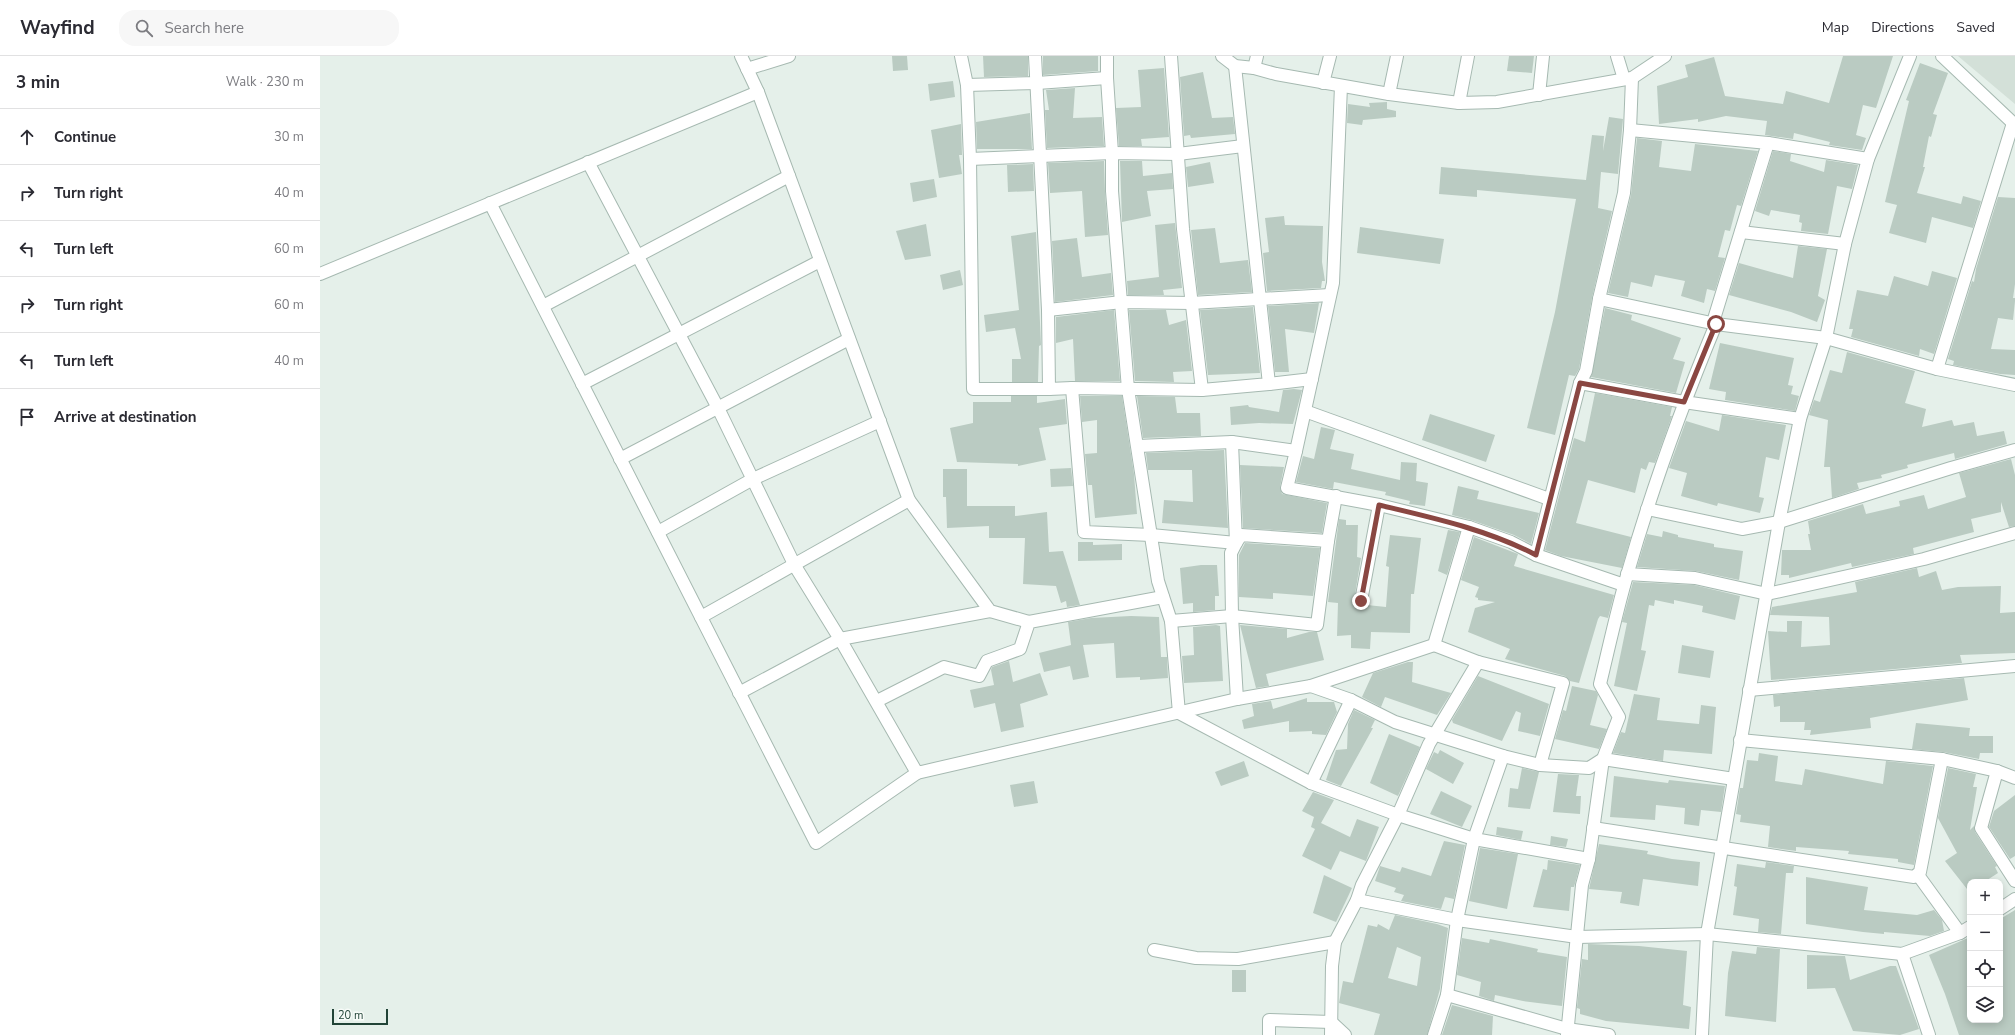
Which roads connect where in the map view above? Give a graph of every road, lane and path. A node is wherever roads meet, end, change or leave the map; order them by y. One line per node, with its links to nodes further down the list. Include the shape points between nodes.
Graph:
1 (741, 56): 18 (street)
2 (790, 56): 18 (street)
3 (961, 56): 23 (street)
4 (1035, 56): 22 (street)
5 (1107, 56): 19 (street)
6 (1170, 56): 34 (street)
7 (1222, 56): 17 (street)
8 (1330, 56): 21 (street)
9 (1398, 56): 26 (street)
10 (1468, 56): 28 (street)
11 (1543, 56): 27 (street)
12 (1617, 56): 20 (street)
13 (1665, 56): 20 (street)
14 (1910, 56): 37 (street)
15 (1942, 56): 29 (street)
16 (1256, 62): 17 (street); 21 (street)
17 (1235, 66): 32 (street)
18 (747, 69): 25 (street)
19 (1106, 78): 22 (street); 33 (street)
20 (1628, 78): 27 (street); 30 (street)
21 (1323, 82): 24 (street)
22 (1037, 84): 23 (street); 35 (street)
23 (967, 85): 36 (street)
24 (1341, 86): 26 (street); 46 (street, via 1333,283)
25 (758, 92): 38 (street); 39 (street)
26 (1389, 94): 28 (street)
27 (1539, 95): 28 (street, via 1497,102)
28 (1460, 102)
29 (2014, 124): 57 (street)
30 (1630, 130): 31 (street); 47 (street, via 1624,193)
31 (1768, 143): 37 (street); 41 (street)
32 (1242, 146): 34 (street); 48 (street)
33 (1112, 153): 34 (street); 35 (street); 49 (street, via 1112,190)
34 (1178, 154): 50 (street)
35 (1040, 155): 36 (street); 52 (street)
36 (970, 159): 64 (street, via 973,389)
37 (1868, 159): 42 (street)
38 (588, 162): 40 (street); 43 (street)
39 (789, 176): 43 (street); 44 (street)
40 (490, 203): 45 (street); 51 (street)
41 (1741, 232): 42 (street); 53 (street, via 1714,319)
42 (1845, 244): 55 (street)
43 (638, 256): 51 (street); 54 (street)
44 (820, 260): 54 (street); 56 (street)
45 (320, 274)
46 (1330, 295): 48 (street); 58 (street)
47 (1599, 299): 53 (street); 59 (street, via 1586,371)
48 (1261, 300): 50 (street); 61 (street)
49 (1122, 302): 50 (street); 52 (street); 65 (street)
50 (1191, 303): 66 (street)
51 (543, 306): 60 (street)
52 (1048, 310): 64 (street)
53 (1716, 324): 55 (street); 67 (street)
54 (679, 334): 60 (street); 68 (street)
55 (1826, 338): 57 (street); 70 (street)
56 (849, 339): 68 (street); 71 (street)
57 (1937, 369): 62 (street)
58 (1312, 379): 61 (street); 69 (street)
59 (1580, 383): 67 (street); 79 (street)
60 (582, 384): 76 (street)
61 (1269, 384): 66 (street)
62 (2015, 385)
63 (1072, 388): 64 (street); 65 (street); 87 (street, via 1084,532)
64 (1049, 389)
65 (1128, 389): 66 (street); 73 (street)
66 (1202, 390)
67 (1684, 402): 70 (street); 82 (street)
68 (718, 408): 76 (street); 77 (street)
69 (1305, 411): 75 (street); 79 (street)
70 (1800, 419): 83 (street)
71 (880, 421): 77 (street); 80 (street)
72 (1232, 442): 73 (street); 75 (street); 89 (street)
73 (1138, 446): 87 (street)
74 (2015, 450): 83 (street)
75 (1296, 451): 78 (street, via 1287,488)
76 (620, 458): 85 (street)
77 (752, 479): 85 (street); 91 (street)
78 (1336, 496): 81 (street); 88 (street)
79 (1549, 499): 90 (street)
80 (909, 500): 91 (street); 96 (street)
81 (1379, 505): 84 (street); 95 (street)
82 (1647, 509): 83 (street, via 1742,529); 92 (street)
83 (1779, 522): 93 (street)
84 (1469, 527): 90 (street, via 1511,542); 102 (street)
85 (658, 532): 98 (street)
86 (2015, 533): 93 (street, via 1924,559)
87 (1151, 535): 89 (street); 94 (street)
88 (1328, 540): 89 (street, via 1241,535); 97 (street, via 1317,625)
89 (1236, 543): 97 (street, via 1231,553)
90 (1536, 555): 92 (street)
91 (795, 566): 98 (street); 101 (street)
92 (1626, 579): 93 (street, via 1695,578); 115 (street, via 1600,684 1619,717)
93 (1767, 594): 106 (street)
94 (1163, 597): 99 (street); 100 (street)
95 (1361, 601)
96 (990, 611): 100 (street); 101 (street)
97 (1232, 616): 99 (street); 108 (street)
98 (701, 617): 107 (street)
99 (1171, 621): 111 (street)
100 (1029, 622): 110 (street, via 1020,649 987,661 979,676 944,667)
101 (840, 638): 107 (street); 110 (street)
102 (1434, 645): 103 (street); 105 (street)
103 (1478, 662): 112 (street); 117 (street, via 1563,683)
104 (2015, 666): 106 (street)
105 (1311, 686): 108 (street); 109 (street)
106 (1749, 690): 113 (street)
107 (739, 693): 119 (street, via 816,843)
108 (1236, 699): 111 (street)
109 (1351, 700): 112 (street, via 1395,722); 122 (street)
110 (877, 701): 119 (street)
111 (1179, 713): 119 (street); 122 (street)
112 (1435, 734): 114 (street); 123 (street)
113 (1740, 740): 116 (street); 121 (street)
114 (1503, 756): 117 (street); 125 (street)
115 (1603, 759): 117 (street, via 1589,768); 121 (street); 124 (street)
116 (1942, 759): 118 (street); 128 (street)
117 (1540, 765)
118 (1997, 771): 120 (street); 129 (street, via 1981,828)
119 (917, 773)
120 (2015, 778)
121 (1734, 779): 126 (street)
122 (1311, 783): 123 (street)
123 (1398, 815): 125 (street); 130 (street, via 1362,885)
124 (1593, 828): 126 (street); 127 (street)
125 (1474, 839): 127 (street); 133 (street)
126 (1723, 847): 128 (street, via 1910,878); 135 (street)
127 (1589, 859): 136 (street, via 1582,885)
128 (1918, 876): 134 (street)
129 (2015, 881)
130 (1357, 900): 133 (street); 137 (street)
131 (2015, 900): 132 (street)
132 (2003, 907)
133 (1456, 920): 136 (street); 140 (street)
134 (1965, 930): 139 (street)
135 (1708, 934): 136 (street); 139 (street); 148 (street)
136 (1577, 936): 142 (street)
137 (1336, 942): 138 (street, via 1238,959 1196,958); 141 (street, via 1332,966)
138 (1154, 950)
139 (1902, 954): 149 (street)
140 (1447, 995): 142 (street); 146 (street)
141 (1331, 1022): 143 (street, via 1269,1020); 144 (street); 145 (street)
142 (1567, 1032): 147 (street)
143 (1269, 1035)
144 (1331, 1035)
145 (1345, 1035)
146 (1434, 1035)
147 (1609, 1035)
148 (1702, 1035)
149 (1928, 1035)

